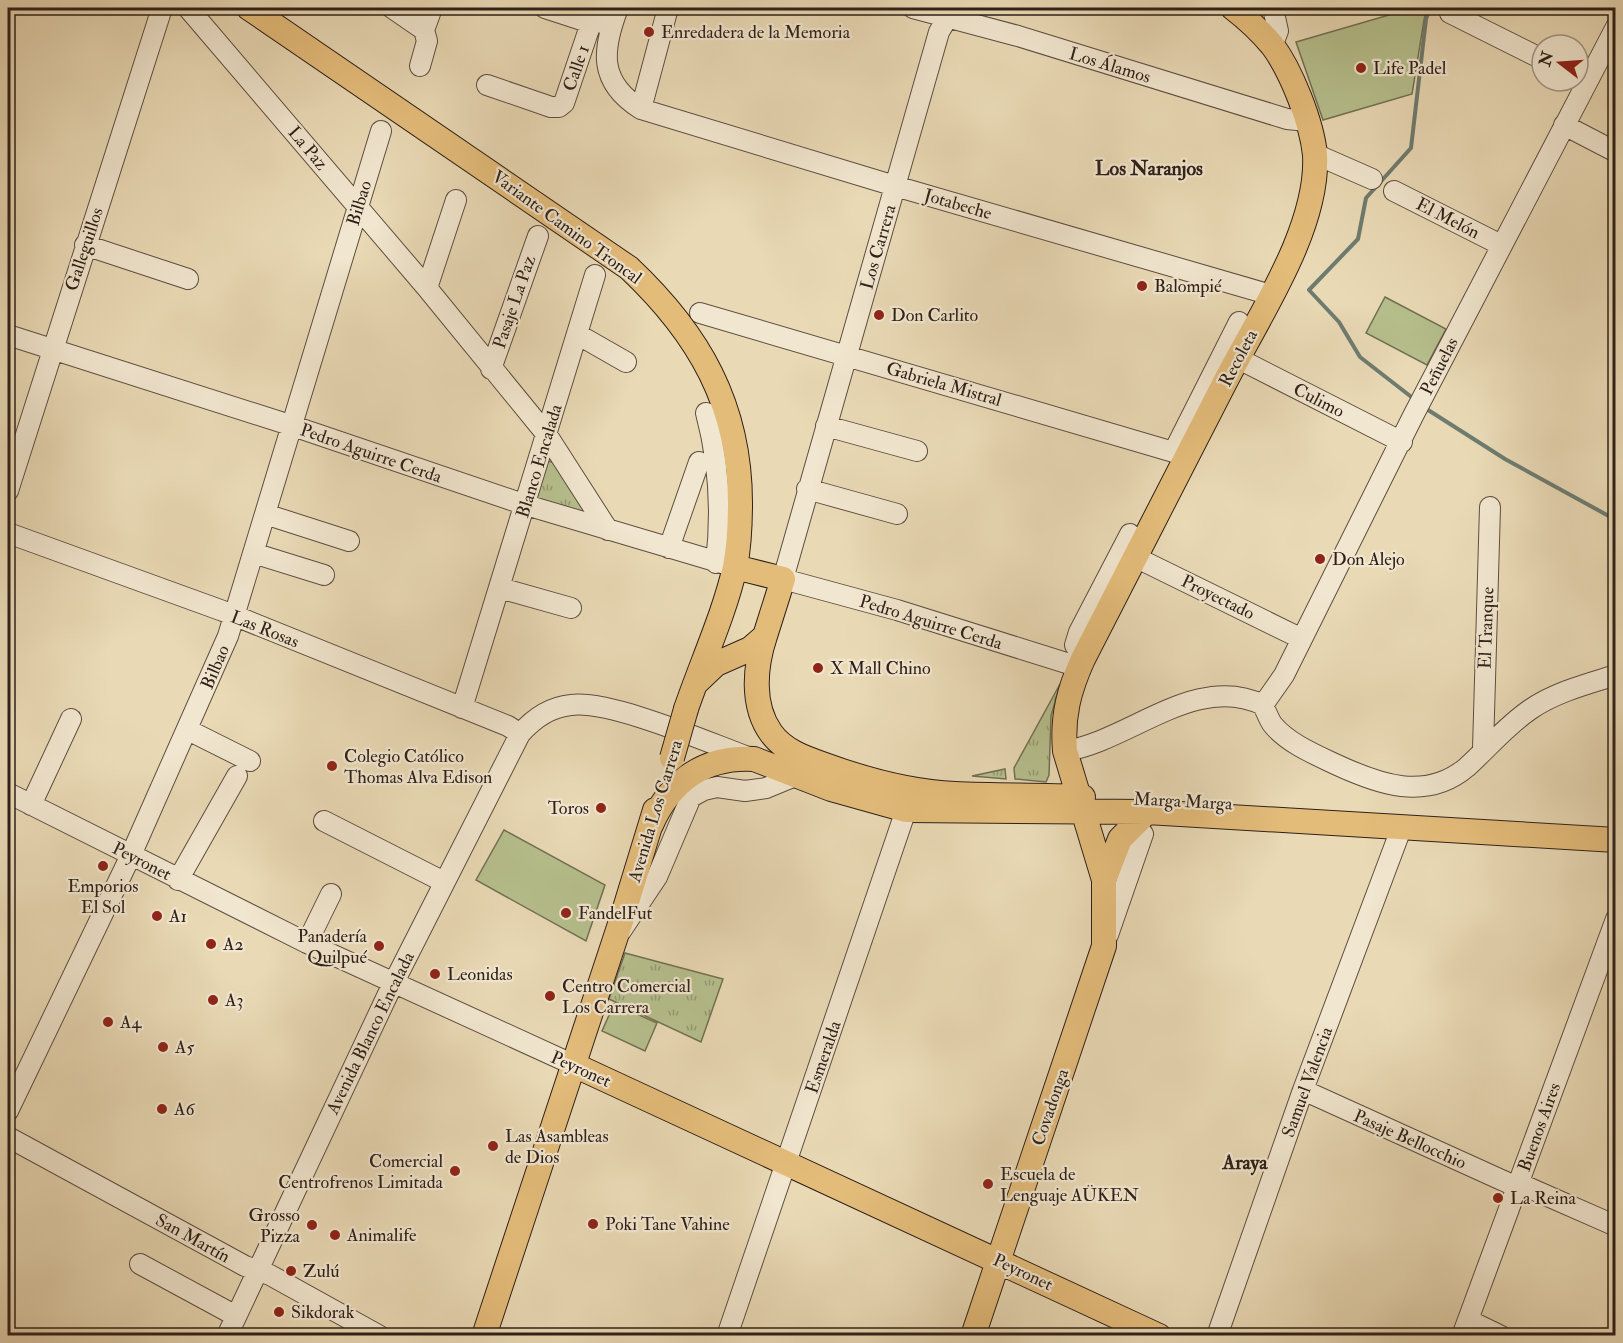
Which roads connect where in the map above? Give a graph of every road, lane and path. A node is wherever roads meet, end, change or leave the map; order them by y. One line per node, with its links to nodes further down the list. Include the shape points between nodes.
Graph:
1 (162, 8): 35 (street, Galleguillos)
2 (188, 8): 33 (street, La Paz)
3 (249, 8): 71 (main road, Variante Camino Troncal, via 563,221 629,268 658,295 701,352 726,405 734,436 740,481 740,530)
4 (392, 8): 16 (street)
5 (432, 8): 16 (street)
6 (545, 8): 14 (street)
7 (668, 8): 23 (street)
8 (913, 8): 11 (street, Los Álamos)
9 (1233, 8): 17 (main road, Recoleta)
10 (1273, 8): 17 (street, via 1278,31)
11 (950, 13): 24 (street, Los Álamos, via 1287,119); 30 (street, Los Carrera, via 939,32)
12 (1450, 13): 18 (street)
13 (616, 14): 14 (street); 23 (street, Jotabeche, via 606,51 607,69 615,87)
14 (591, 23): 21 (street, Calle 1, via 564,103 559,107)
15 (1616, 27): 20 (street, Peñuelas)
16 (424, 30): 19 (street, via 427,41)
17 (1272, 46): 24 (main road, Recoleta)
18 (1530, 53)
19 (420, 66)
20 (1590, 67)
21 (487, 85)
22 (1577, 93): 25 (street, Peñuelas)
23 (641, 109): 30 (street, Jotabeche)
24 (1307, 121): 28 (main road, Recoleta)
25 (1564, 125): 27 (street); 36 (street, Peñuelas)
26 (381, 131): 33 (street, Bilbao)
27 (1616, 152)
28 (1315, 154): 29 (street); 40 (main road, Recoleta, via 1310,207)
29 (1372, 179)
30 (895, 186): 40 (street, Jotabeche); 46 (street, Los Carrera)
31 (1394, 191): 36 (street, El Melón)
32 (456, 200): 39 (street)
33 (358, 206): 39 (street, La Paz); 51 (street, Bilbao)
34 (538, 236): 49 (street, Pasaje La Paz)
35 (85, 245): 38 (street); 45 (street, Galleguillos)
36 (1501, 246): 54 (street, Peñuelas)
37 (595, 275): 43 (street, Blanco Encalada)
38 (188, 279)
39 (427, 288): 49 (street, La Paz)
40 (1271, 295): 47 (main road, Recoleta)
41 (700, 313): 46 (street, Gabriela Mistral)
42 (1239, 322): 56 (street, Recoleta)
43 (577, 334): 48 (street); 53 (street, Blanco Encalada)
44 (8, 335): 45 (street, Pedro Aguirre Cerda)
45 (52, 350): 51 (street, Pedro Aguirre Cerda); 59 (street, Galleguillos)
46 (846, 357): 52 (street, Los Carrera); 56 (street, Gabriela Mistral)
47 (1237, 358): 54 (street, Culimo); 56 (main road, Recoleta)
48 (626, 362)
49 (491, 369): 53 (street, La Paz)
50 (706, 413): 71 (street, Variante Camino Troncal, via 715,447 719,539)
51 (293, 426): 61 (street, Pedro Aguirre Cerda); 63 (street, Bilbao)
52 (826, 426): 55 (street); 58 (street, Los Carrera)
53 (547, 435): 61 (street, Blanco Encalada); 65 (street, La Paz)
54 (1402, 442): 78 (street, Peñuelas)
55 (917, 451)
56 (1180, 454): 68 (main road, Recoleta)
57 (699, 462): 69 (street)
58 (808, 484): 60 (street); 64 (street); 73 (street, Los Carrera)
59 (8, 490)
60 (852, 492)
61 (526, 505): 65 (street, Pedro Aguirre Cerda); 74 (street, Blanco Encalada)
62 (1490, 507): 87 (street, El Tranque)
63 (265, 514): 67 (street); 70 (street, Bilbao)
64 (897, 514)
65 (608, 530): 69 (street, Pedro Aguirre Cerda)
66 (8, 533): 76 (street, Las Rosas)
67 (349, 541)
68 (1133, 545): 78 (street, Proyectado); 79 (main road, Recoleta)
69 (669, 548): 71 (street, Pedro Aguirre Cerda)
70 (253, 553): 72 (street); 76 (street, Bilbao)
71 (725, 565): 73 (main road); 81 (main road, Variante Camino Troncal)
72 (324, 575)
73 (783, 579): 77 (main road); 79 (street, Pedro Aguirre Cerda)
74 (500, 588): 75 (street); 83 (street, Blanco Encalada)
75 (571, 608)
76 (234, 617): 83 (street, Las Rosas); 85 (street, Bilbao)
77 (765, 636): 81 (main road, via 750,649 716,664); 94 (main road, via 758,661 759,702 766,724 784,746 864,778)
78 (1300, 638): 82 (street, Peñuelas, via 1277,687)
79 (1081, 663): 88 (main road, Recoleta, via 1067,696)
80 (1616, 675): 87 (street, via 1561,694 1532,709)
81 (695, 683): 100 (main road, Avenida Los Carrera, bridge)
82 (1263, 705): 87 (street, via 1273,725 1309,752 1378,783 1409,789 1430,785 1462,770); 88 (street, via 1238,696 1193,700 1087,747)
83 (462, 708): 86 (street, Las Rosas)
84 (71, 719): 96 (street)
85 (188, 730): 90 (street); 104 (street, Bilbao)
86 (520, 734): 89 (street, Marga Marga, via 553,709 590,705); 107 (street, Avenida Blanco Encalada)
87 (1483, 749)
88 (1065, 751): 95 (main road, Recoleta)
89 (754, 759): 92 (main road, Marga Marga); 94 (street, Marga Marga, via 902,795); 100 (main road, via 723,761 694,772 665,797)
90 (250, 761)
91 (237, 776): 105 (street)
92 (795, 776): 97 (main road, Marga Marga); 110 (street, Avenida Los Carrera, via 766,788 745,791 717,787 691,797 657,878)
93 (8, 793): 96 (street, Peyronet)
94 (945, 796): 95 (main road, Marga Marga); 97 (street)
95 (1080, 804): 97 (main road, Marga Marga); 99 (main road, Marga Marga); 101 (main road, Marga Marga); 106 (main road, Covadonga)
96 (31, 805): 104 (street, Peyronet)
97 (906, 810): 118 (street, Esmeralda)
98 (324, 821): 107 (street)
99 (1145, 823): 102 (main road, Marga Marga); 106 (main road, via 1120,839); 112 (street, Covadonga)
100 (651, 825): 110 (main road, Avenida Los Carrera)
101 (1616, 827)
102 (1401, 829): 103 (main road, Marga Marga); 115 (street, Samuel Valencia)
103 (1616, 840)
104 (130, 855): 105 (street, Peyronet); 116 (street, Bilbao)
105 (178, 880): 111 (street, Peyronet)
106 (1104, 880): 112 (main road, Covadonga)
107 (444, 882): 113 (street, Avenida Blanco Encalada)
108 (331, 894): 111 (street)
109 (1616, 919): 119 (street, Buenos Aires)
110 (616, 938): 114 (main road, Avenida Los Carrera)
111 (307, 943): 113 (street, Peyronet)
112 (1104, 946): 121 (main road, Covadonga)
113 (394, 984): 114 (street, Peyronet); 123 (street, Avenida Blanco Encalada)
114 (573, 1065): 118 (main road, Peyronet); 128 (main road, Avenida Los Carrera)
115 (1303, 1090): 119 (street, Pasaje Bellocchio); 132 (street, Samuel Valencia)
116 (8, 1111)
117 (8, 1137): 123 (street, San Martín)
118 (788, 1162): 121 (main road, Peyronet); 129 (street, Esmeralda)
119 (1517, 1185): 120 (street, Pasaje Bellocchio); 125 (street, Buenos Aires)
120 (1616, 1226)
121 (998, 1261): 130 (main road, Covadonga); 131 (main road, Peyronet)
122 (140, 1264): 124 (street)
123 (256, 1270): 124 (street, Avenida Blanco Encalada); 127 (street, San Martín)
124 (236, 1316): 126 (street, Avenida Blanco Encalada)
125 (1465, 1328): 133 (street)
126 (227, 1335)
127 (380, 1335)
128 (484, 1335)
129 (727, 1335)
130 (973, 1335)
131 (1159, 1335)
132 (1217, 1335)
133 (1501, 1335)

